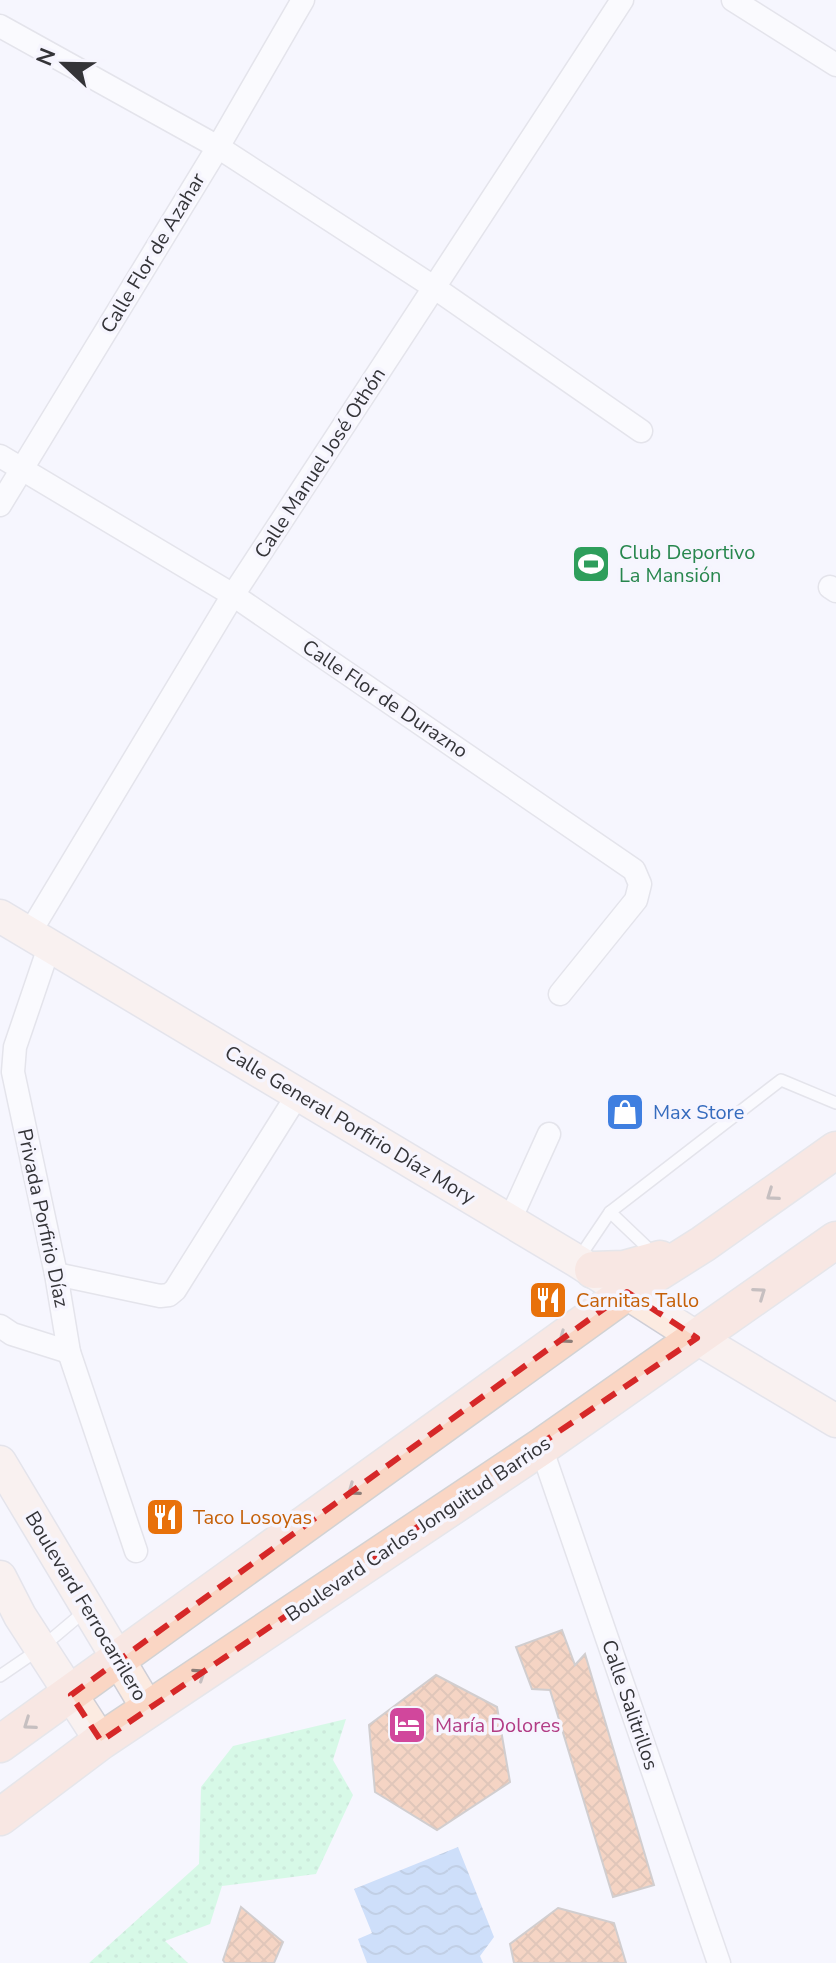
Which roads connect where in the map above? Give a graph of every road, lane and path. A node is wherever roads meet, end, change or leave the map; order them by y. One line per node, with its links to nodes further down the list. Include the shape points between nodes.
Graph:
1 (303, 0): 6 (street, Calle Flor de Azahar)
2 (622, 0): 7 (street, Calle Manuel José Othón)
3 (733, 0): 5 (street)
4 (0, 26): 6 (street)
5 (836, 65)
6 (218, 147): 7 (street); 10 (street, Calle Flor de Azahar)
7 (435, 288): 8 (street); 12 (street, Calle Manuel José Othón)
8 (641, 431)
9 (0, 456): 10 (street, Calle Flor de Durazno)
10 (21, 469): 11 (street, Calle Flor de Azahar); 12 (street, Calle Flor de Durazno)
11 (0, 505)
12 (233, 595): 14 (street, Calle Manuel José Othón); 15 (street, Calle Flor de Durazno, via 634,870 640,884 636,900)
13 (0, 916): 14 (street, Calle General Porfirio Díaz Mory)
14 (39, 940): 16 (street, Calle General Porfirio Díaz Mory); 26 (street, Privada Porfirio Díaz, via 13,1072)
15 (560, 994)
16 (298, 1094): 21 (street, Calle General Porfirio Díaz Mory); 26 (street, via 169,1295)
17 (836, 1103): 20 (lane, via 781,1080)
18 (549, 1134): 21 (street)
19 (836, 1150): 23 (main road, one-way to 23)
20 (610, 1212): 24 (lane); 25 (lane)
21 (510, 1220): 25 (street, Calle General Porfirio Díaz Mory)
22 (836, 1240): 29 (main road, Boulevard Carlos Jonguitud Barrios, one-way to 22)
23 (703, 1244): 24 (main road); 27 (main road)
24 (658, 1259): 25 (main road, via 624,1269)
25 (585, 1265): 27 (street, Calle General Porfirio Díaz Mory)
26 (56, 1274): 30 (street, Privada Porfirio Díaz)
27 (627, 1292): 29 (street, Calle General Porfirio Díaz Mory); 38 (main road, one-way to 38)
28 (0, 1326): 30 (street)
29 (697, 1338): 31 (street, Calle General Porfirio Díaz Mory); 32 (main road, Boulevard Carlos Jonguitud Barrios)
30 (69, 1352): 34 (street, Privada Porfirio Díaz)
31 (836, 1421)
32 (541, 1447): 41 (main road, Boulevard Carlos Jonguitud Barrios, one-way to 32); 45 (street, Calle Salitrillos)
33 (0, 1462): 36 (street, Boulevard Ferrocarrilero)
34 (136, 1551)
35 (0, 1577): 37 (street)
36 (88, 1609): 37 (lane); 38 (street, Boulevard Ferrocarrilero)
37 (41, 1648): 39 (lane); 40 (street)
38 (119, 1658): 40 (main road); 41 (street, Boulevard Ferrocarrilero)
39 (0, 1676)
40 (71, 1695): 42 (street); 43 (main road, one-way to 43)
41 (148, 1709): 42 (main road, Boulevard Carlos Jonguitud Barrios)
42 (101, 1741): 44 (main road, Boulevard Carlos Jonguitud Barrios)
43 (0, 1744)
44 (0, 1817)
45 (719, 1963)

